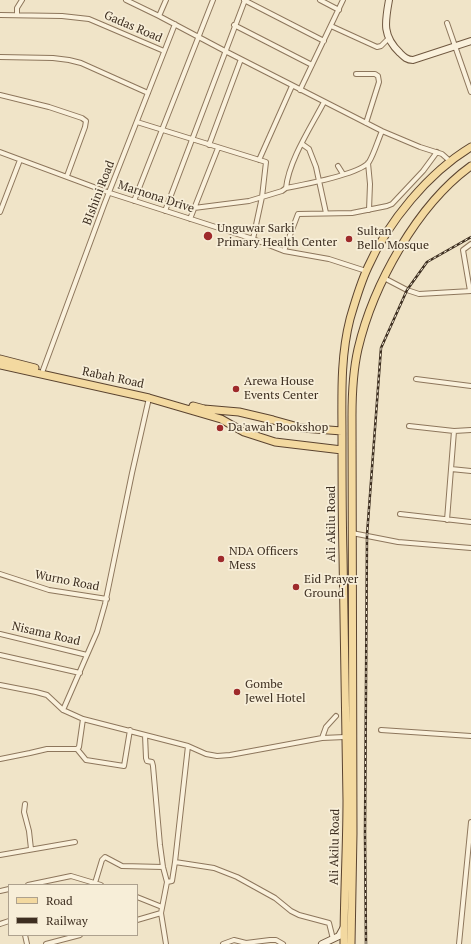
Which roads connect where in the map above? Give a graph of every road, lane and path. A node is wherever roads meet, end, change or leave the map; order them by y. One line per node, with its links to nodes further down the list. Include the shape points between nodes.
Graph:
1 (22, 0): 11 (street, via 17,8)
2 (126, 0): 12 (street)
3 (166, 0): 12 (street)
4 (213, 0): 17 (street)
5 (245, 0): 15 (street); 19 (street)
6 (320, 0): 9 (street)
7 (343, 0): 9 (street)
8 (389, 0): 18 (street, via 385,27)
9 (339, 10): 16 (street)
10 (0, 15): 11 (street, Gadas Road)
11 (17, 15): 22 (street, Gadas Road, via 89,19)
12 (159, 16): 14 (street)
13 (447, 23): 21 (street)
14 (175, 24): 17 (street); 22 (street, BIshini Road)
15 (234, 25): 23 (street); 26 (street)
16 (331, 26): 18 (street, via 377,47); 19 (street)
17 (198, 37): 23 (street); 36 (street)
18 (388, 39): 21 (street, via 409,60)
19 (324, 41): 26 (street)
20 (471, 41): 21 (street)
21 (455, 46): 30 (street)
22 (164, 51): 31 (street, BIshini Road)
23 (225, 51): 25 (street); 38 (street)
24 (0, 57): 31 (street, via 69,60)
25 (241, 59): 28 (street); 40 (street)
26 (312, 65): 29 (street)
27 (356, 74): 35 (street, via 378,76 379,82)
28 (292, 86): 29 (street); 46 (street)
29 (300, 90): 33 (street)
30 (471, 92)
31 (148, 93): 34 (street, BIshini Road)
32 (0, 95): 52 (street, via 49,107 86,121)
33 (324, 102): 35 (street); 39 (street)
34 (137, 122): 36 (street); 55 (street, BIshini Road)
35 (366, 122): 37 (street)
36 (162, 130): 38 (street); 57 (street)
37 (382, 131): 44 (street); 48 (street)
38 (192, 140): 40 (street); 60 (street)
39 (302, 144): 53 (street, via 309,149); 54 (street)
40 (209, 145): 42 (street)
41 (471, 147): 47 (main road, Ali Akilu Road)
42 (218, 148): 46 (street); 58 (street)
43 (0, 152): 45 (street, Marnona Drive)
44 (437, 152): 47 (street); 59 (street, via 392,204)
45 (20, 160): 52 (street, Marnona Drive); 61 (street)
46 (260, 160): 56 (street, via 266,162)
47 (451, 162): 67 (main road, Ali Akilu Road, via 402,210)
48 (368, 163): 51 (street); 59 (street)
49 (338, 166): 51 (street)
50 (471, 166): 68 (main road, Ali Akilu Road, via 452,182 425,212)
51 (342, 174): 53 (street)
52 (67, 176): 55 (street, Marnona Drive)
53 (319, 181): 54 (street); 62 (street)
54 (286, 188): 56 (street)
55 (110, 192): 57 (street, Marnona Drive); 72 (street, BIshini Road)
56 (262, 197): 58 (street); 64 (street)
57 (134, 200): 60 (street, Marnona Drive)
58 (194, 208): 63 (street)
59 (369, 210): 62 (street)
60 (165, 211): 63 (street, Marnona Drive)
61 (0, 212)
62 (326, 213): 66 (street, via 298,214)
63 (190, 219): 64 (street, Marnona Drive)
64 (253, 239): 66 (street, Marnona Drive)
65 (471, 244): 69 (street, via 463,250)
66 (284, 250): 67 (street, Marnona Drive, via 329,259)
67 (366, 271): 78 (main road, Ali Akilu Road, via 346,340 342,375)
68 (384, 278): 69 (street, via 419,294); 86 (main road, Ali Akilu Road, via 363,329 354,370)
69 (470, 291)
70 (0, 359): 72 (main road, Rabah Road)
71 (0, 365): 75 (main road, Rabah Road)
72 (43, 370): 78 (main road, Rabah Road, via 150,393 204,409 239,412 302,428)
73 (416, 379): 74 (street)
74 (471, 386)
75 (149, 398): 80 (main road, Rabah Road, via 221,419 244,432 275,442); 89 (street)
76 (409, 426): 79 (street)
77 (471, 430): 79 (street)
78 (342, 431): 80 (main road, Ali Akilu Road)
79 (454, 431): 81 (street)
80 (342, 450): 102 (main road, Ali Akilu Road)
81 (452, 469): 82 (street); 84 (street)
82 (471, 471)
83 (400, 514): 84 (street)
84 (447, 520): 85 (street)
85 (471, 522)
86 (352, 533): 87 (street, via 398,542); 109 (main road, Ali Akilu Road)
87 (471, 548)
88 (0, 574): 89 (street, Wurno Road, via 49,590)
89 (107, 599): 92 (street)
90 (0, 634): 92 (street, Nisama Road)
91 (0, 655): 93 (street)
92 (87, 655): 93 (street)
93 (80, 673): 95 (street)
94 (0, 685): 95 (street, via 47,695)
95 (62, 710): 97 (street)
96 (336, 716): 103 (street, via 326,727)
97 (83, 719): 98 (street); 105 (street)
98 (130, 730): 100 (street); 105 (street, via 124,766 86,760)
99 (381, 730): 101 (street)
100 (145, 734): 104 (street); 114 (street, via 146,758 153,766)
101 (471, 736)
102 (345, 737): 103 (street); 109 (main road, Ali Akilu Road)
103 (322, 738): 104 (street, via 216,756)
104 (188, 746): 113 (street)
105 (77, 749): 106 (street, via 47,749)
106 (0, 759)
107 (24, 804): 111 (street)
108 (471, 822): 133 (street)
109 (349, 833): 123 (main road, Ali Akilu Road); 132 (main road, Ali Akilu Road)
110 (75, 842): 111 (street)
111 (31, 849): 112 (street)
112 (0, 855)
113 (175, 862): 115 (street, via 172,881); 125 (street, via 214,868 237,877 299,915 329,923)
114 (163, 867): 115 (street); 116 (street, via 122,866 105,858 102,860)
115 (167, 882): 120 (street)
116 (95, 883): 117 (street, via 72,876); 118 (street)
117 (33, 884)
118 (98, 884)
119 (138, 897): 120 (street)
120 (162, 907): 121 (street)
121 (161, 913): 122 (street); 127 (street)
122 (138, 920)
123 (344, 925): 125 (street, via 339,936); 131 (main road, Ali Akilu Road)
124 (76, 936): 126 (street)
125 (334, 939): 130 (street)
126 (46, 944)
127 (166, 944)
128 (223, 944): 129 (street, via 234,940 246,943 276,940)
129 (283, 944)
130 (322, 944)
131 (344, 944)
132 (351, 944)
133 (459, 944)

